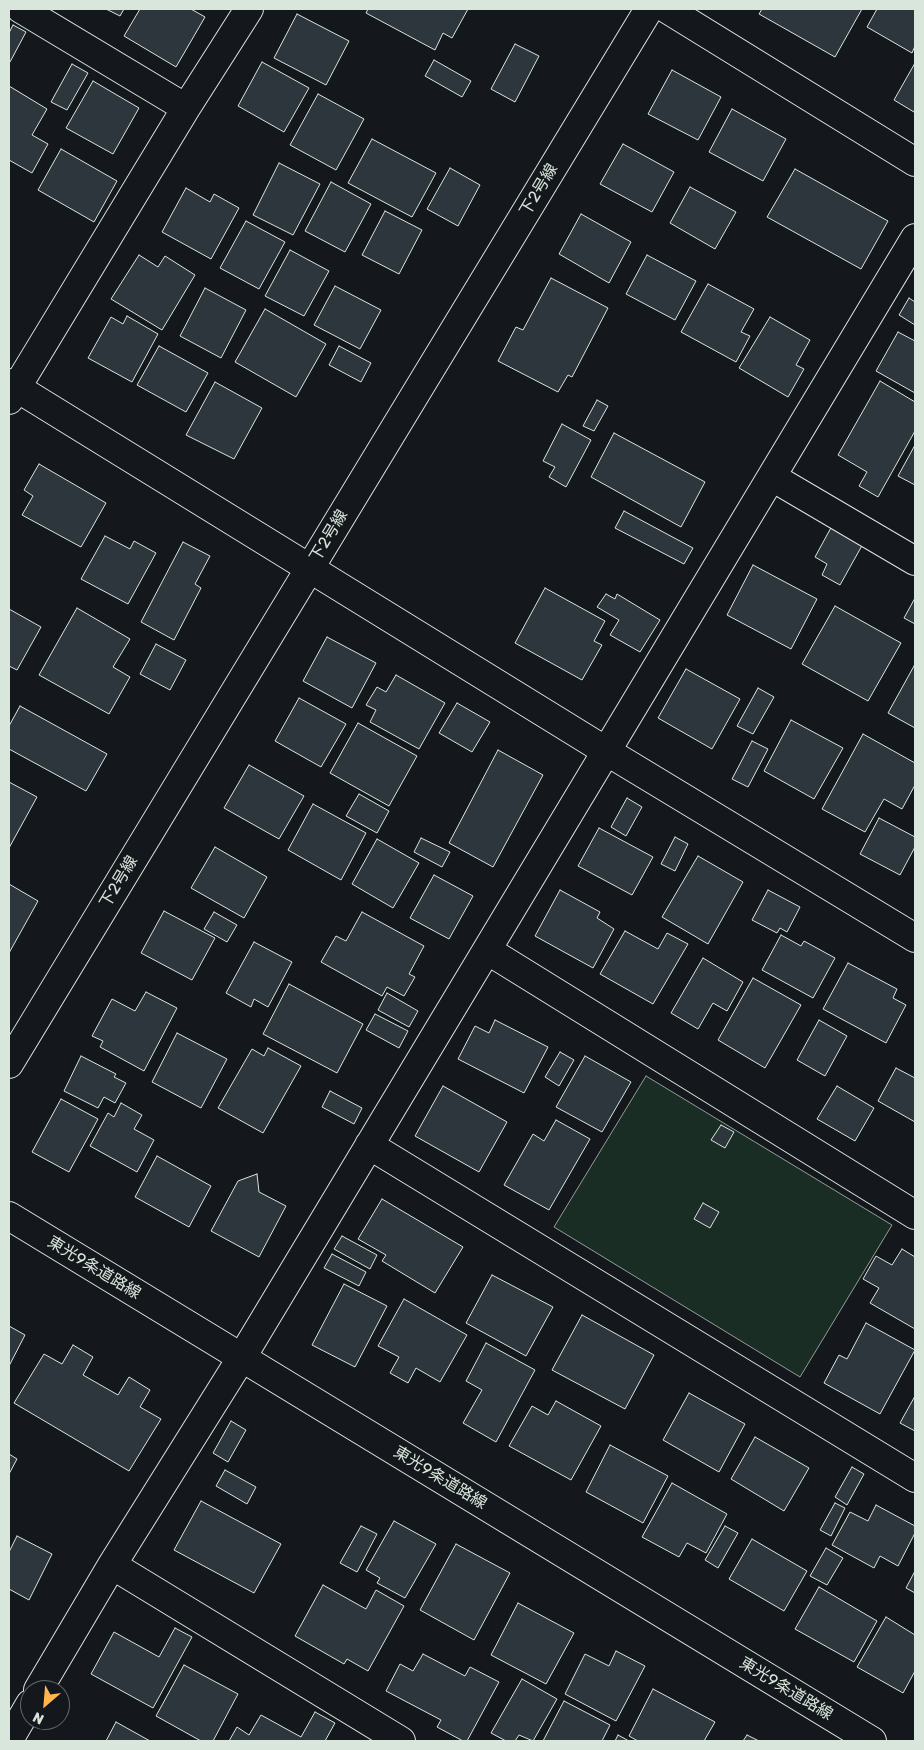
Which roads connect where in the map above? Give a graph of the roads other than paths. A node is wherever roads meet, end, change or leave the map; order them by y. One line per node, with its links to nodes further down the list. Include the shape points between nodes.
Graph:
1 (20, 9): 5 (street)
2 (249, 9): 5 (street)
3 (649, 9): 11 (street, 下2号線)
4 (667, 9): 6 (street)
5 (186, 108): 8 (street)
6 (915, 162)
7 (915, 238): 9 (street)
8 (11, 390): 11 (street)
9 (772, 477): 10 (street); 12 (street)
10 (915, 561)
11 (310, 567): 12 (street); 15 (street, 下2号線)
12 (606, 751): 13 (street); 14 (street)
13 (915, 938)
14 (487, 950): 16 (street); 17 (street)
15 (9, 1064)
16 (369, 1145): 19 (street); 20 (street)
17 (915, 1215)
18 (9, 1216): 19 (street, 東光9条道路線)
19 (242, 1357): 21 (street); 26 (street, 東光9条道路線)
20 (915, 1478)
21 (112, 1565): 22 (street); 25 (street)
22 (44, 1680)
23 (20, 1721): 24 (street)
24 (9, 1740)
25 (400, 1741)
26 (872, 1741)

